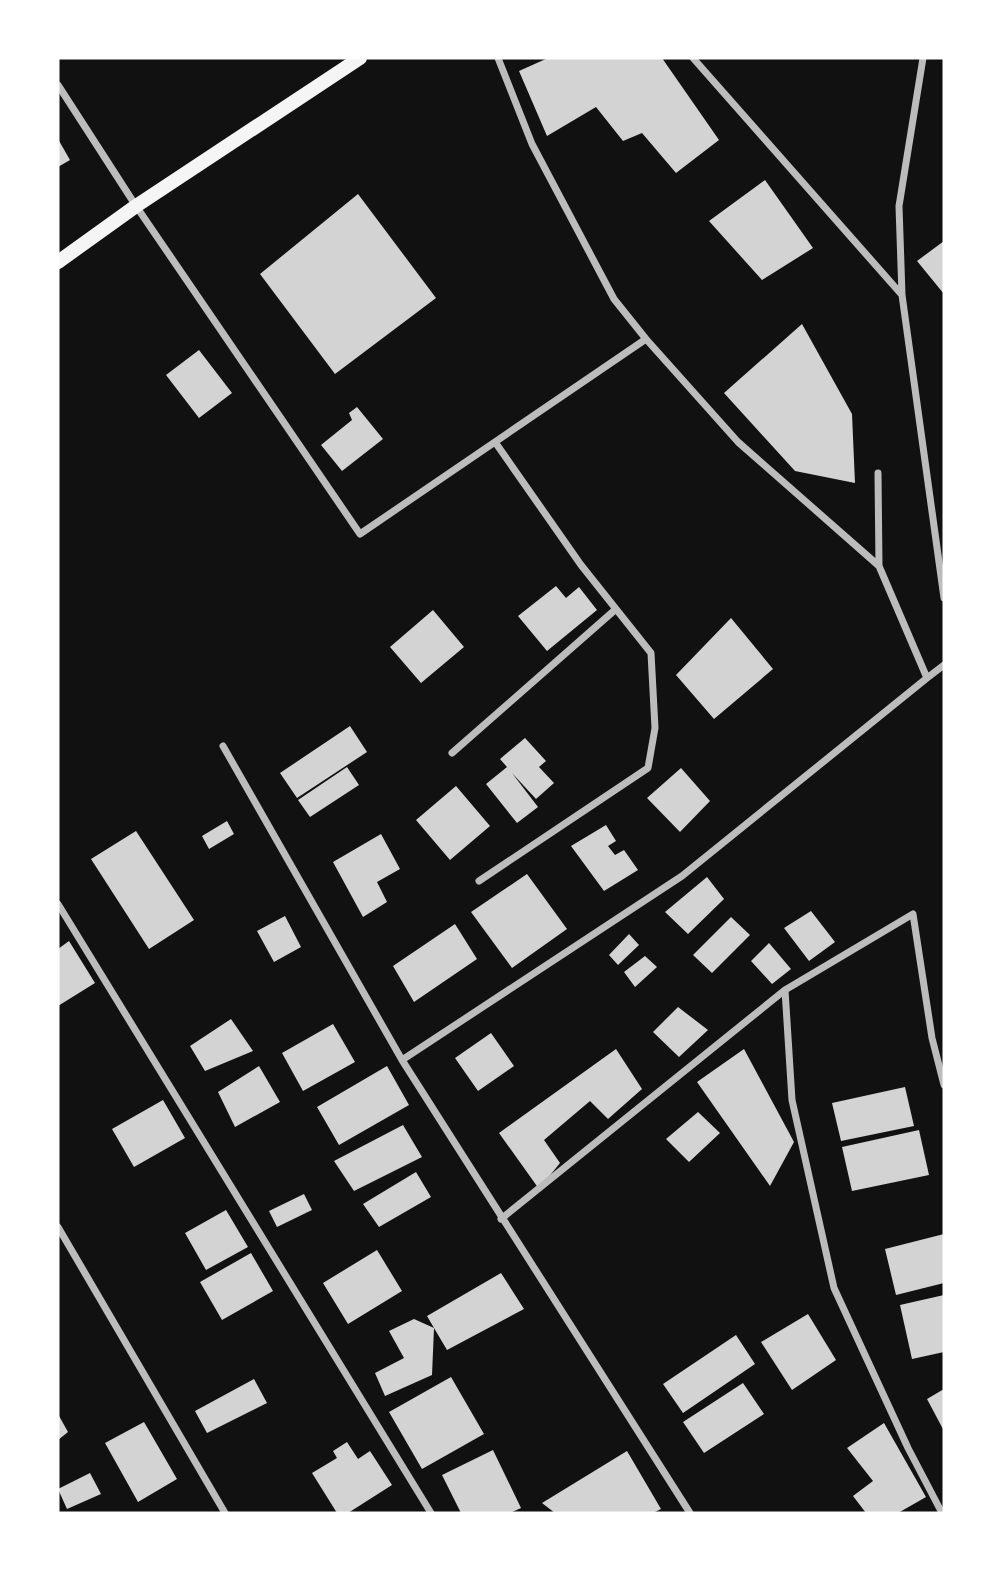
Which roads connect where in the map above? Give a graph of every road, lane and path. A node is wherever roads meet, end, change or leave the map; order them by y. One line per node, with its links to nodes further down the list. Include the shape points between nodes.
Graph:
1 (359, 58): 6 (main road)
2 (498, 58): 9 (street, via 532,144 614,299)
3 (693, 58): 8 (street)
4 (923, 58): 8 (street, via 899,206)
5 (58, 85): 6 (street)
6 (136, 206): 7 (main road); 10 (street, via 359,534)
7 (58, 262)
8 (902, 295): 13 (street)
9 (646, 340): 10 (street); 12 (street, via 738,442)
10 (495, 442): 14 (street)
11 (878, 473): 12 (street)
12 (879, 566): 16 (street)
13 (944, 598)
14 (617, 610): 18 (street); 19 (street, via 651,653 655,728 648,768)
15 (944, 665): 16 (street)
16 (928, 678): 22 (street, via 682,876)
17 (223, 746): 22 (street)
18 (452, 753)
19 (479, 881)
20 (58, 904): 27 (street)
21 (785, 990): 23 (street, via 913,914 932,1038); 24 (street); 29 (street, via 792,1100 834,1288)
22 (402, 1060): 24 (street)
23 (944, 1084)
24 (501, 1219): 28 (street)
25 (58, 1227): 26 (street)
26 (225, 1513)
27 (431, 1513)
28 (690, 1513)
29 (942, 1513)

